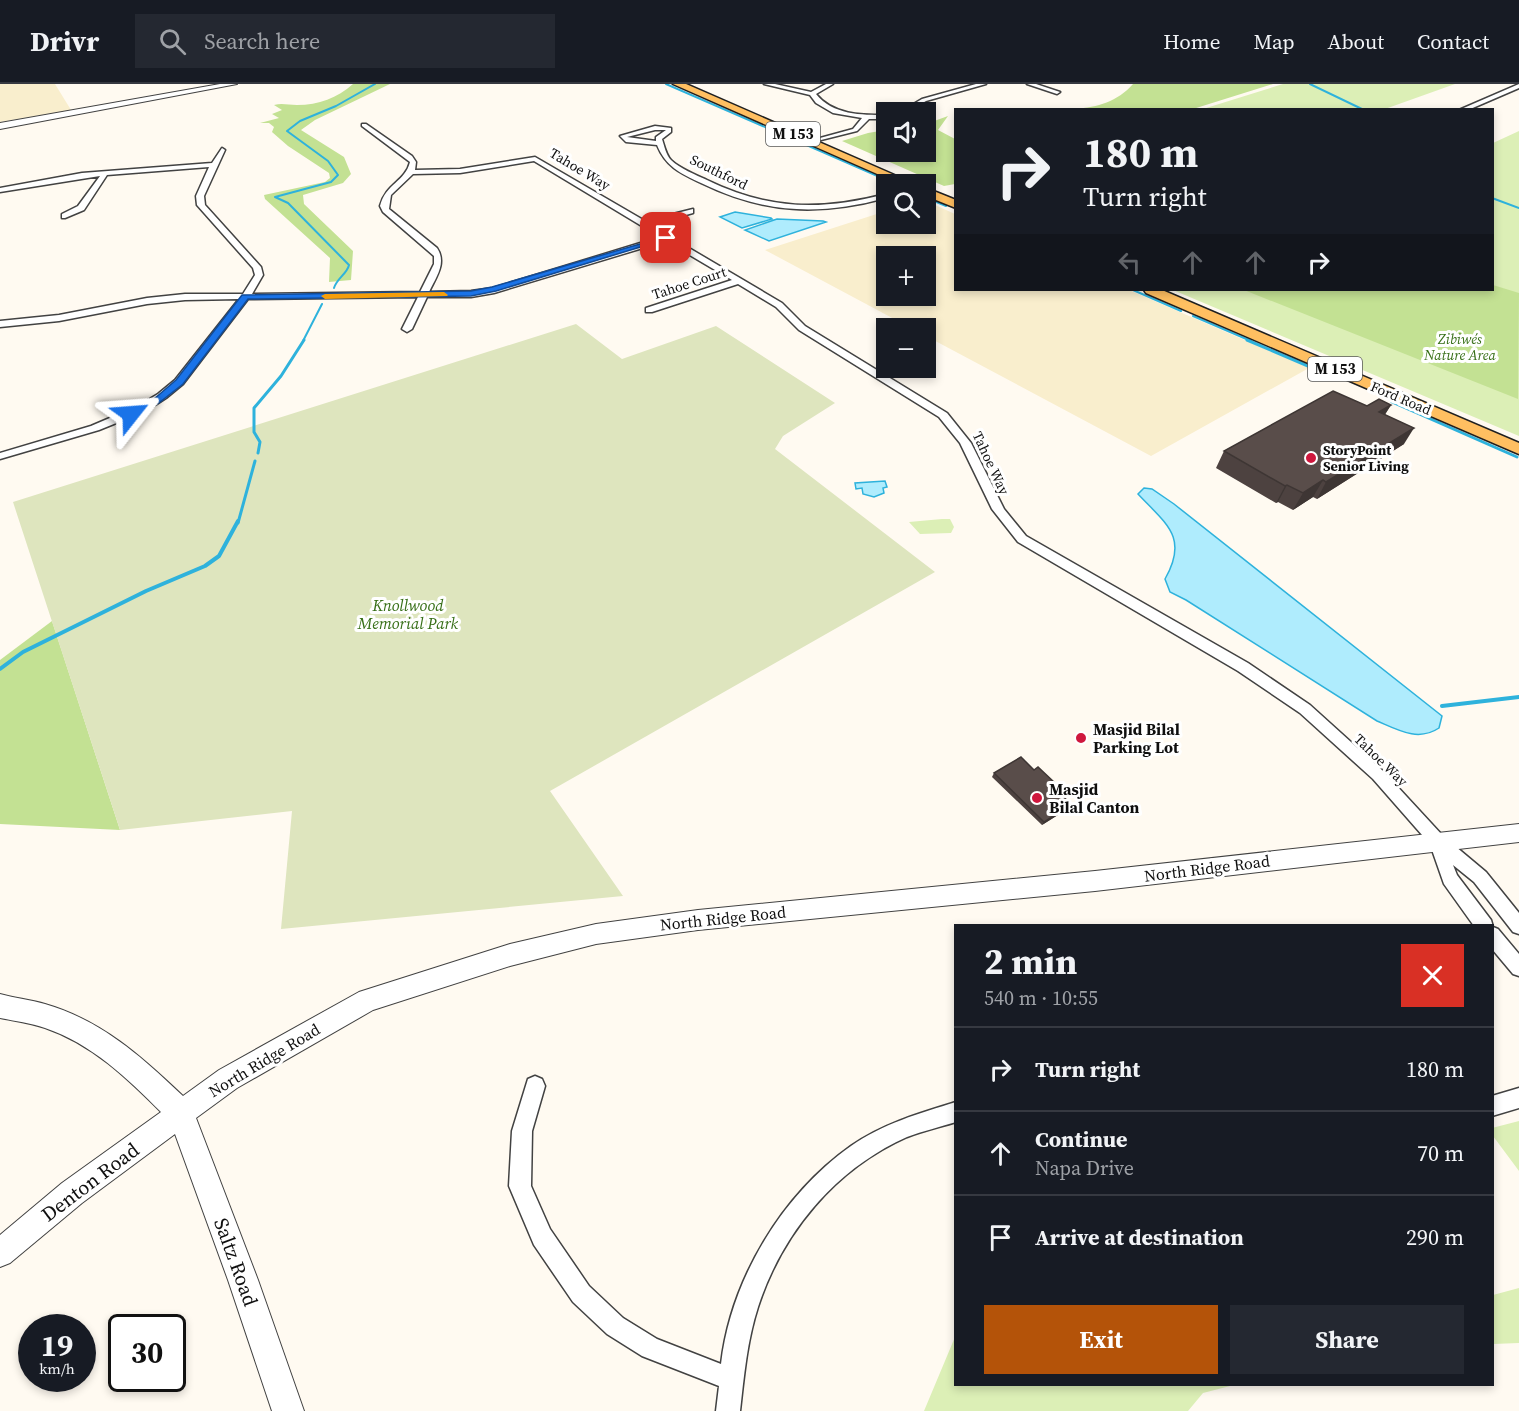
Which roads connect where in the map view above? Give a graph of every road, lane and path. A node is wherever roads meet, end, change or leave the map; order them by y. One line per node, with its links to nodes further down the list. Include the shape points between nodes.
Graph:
1 (233, 84): 17 (street)
2 (678, 84): 18 (main road, M 153)
3 (767, 84): 10 (street)
4 (831, 84): 10 (street)
5 (983, 84): 11 (street)
6 (1030, 84): 9 (street)
7 (1512, 84): 8 (street)
8 (1519, 86): 12 (street)
9 (1057, 92)
10 (812, 94): 13 (street, via 823,106)
11 (920, 102)
12 (1467, 108)
13 (855, 115): 14 (street); 18 (street, via 844,126)
14 (868, 116): 15 (street); 18 (street, via 855,130)
15 (876, 116)
16 (364, 125): 22 (street, via 410,157)
17 (0, 126)
18 (807, 140): 24 (main road, M 153)
19 (659, 143): 19 (street, via 658,136 668,128 622,138); 27 (street, Southford, via 670,162 737,197 762,205 830,209)
20 (222, 150): 21 (street)
21 (214, 165): 23 (street); 36 (street, via 200,200 257,267 259,279)
22 (411, 172): 31 (street, Tahoe Way, via 460,171 535,159); 35 (street, via 387,194 384,206 438,256)
23 (105, 173): 25 (street); 30 (street, via 81,208)
24 (886, 174)
25 (0, 190)
26 (936, 196): 28 (main road)
27 (876, 199)
28 (954, 204)
29 (690, 211): 31 (street)
30 (65, 216)
31 (644, 224): 32 (street, Tahoe Way)
32 (666, 238): 33 (street, Tahoe Way); 35 (street, via 494,290)
33 (738, 281): 37 (street, Tahoe Court); 43 (street, Tahoe Way, via 778,305 802,328 949,420 960,433 998,513 1022,539 1243,667 1305,709 1378,775)
34 (1153, 291): 40 (main road, Ford Road / M 153)
35 (423, 295): 36 (street); 39 (street)
36 (245, 297): 38 (street, via 159,299 65,318); 41 (street, via 179,382 157,400 121,418)
37 (650, 310)
38 (0, 324)
39 (407, 328)
40 (1519, 449)
41 (0, 456)
42 (1519, 833): 43 (street, North Ridge Road)
43 (1437, 841): 44 (street, via 1450,879); 45 (street, via 1480,877); 53 (street, North Ridge Road, via 596,934 510,955 368,1000 258,1061)
44 (1484, 924)
45 (1519, 926)
46 (1494, 937): 47 (street)
47 (1519, 968)
48 (0, 1006): 53 (street, via 46,1016 107,1046)
49 (535, 1086): 55 (street, via 522,1131 520,1186 542,1237 581,1294 615,1326 650,1348)
50 (1519, 1098): 51 (street)
51 (1494, 1105)
52 (954, 1112): 55 (street, via 928,1118 874,1141 836,1167 805,1198 760,1271)
53 (182, 1113): 54 (street, Denton Road, via 72,1193); 56 (street, Saltz Road)
54 (0, 1253)
55 (730, 1379): 57 (street)
56 (288, 1411)
57 (728, 1411)

